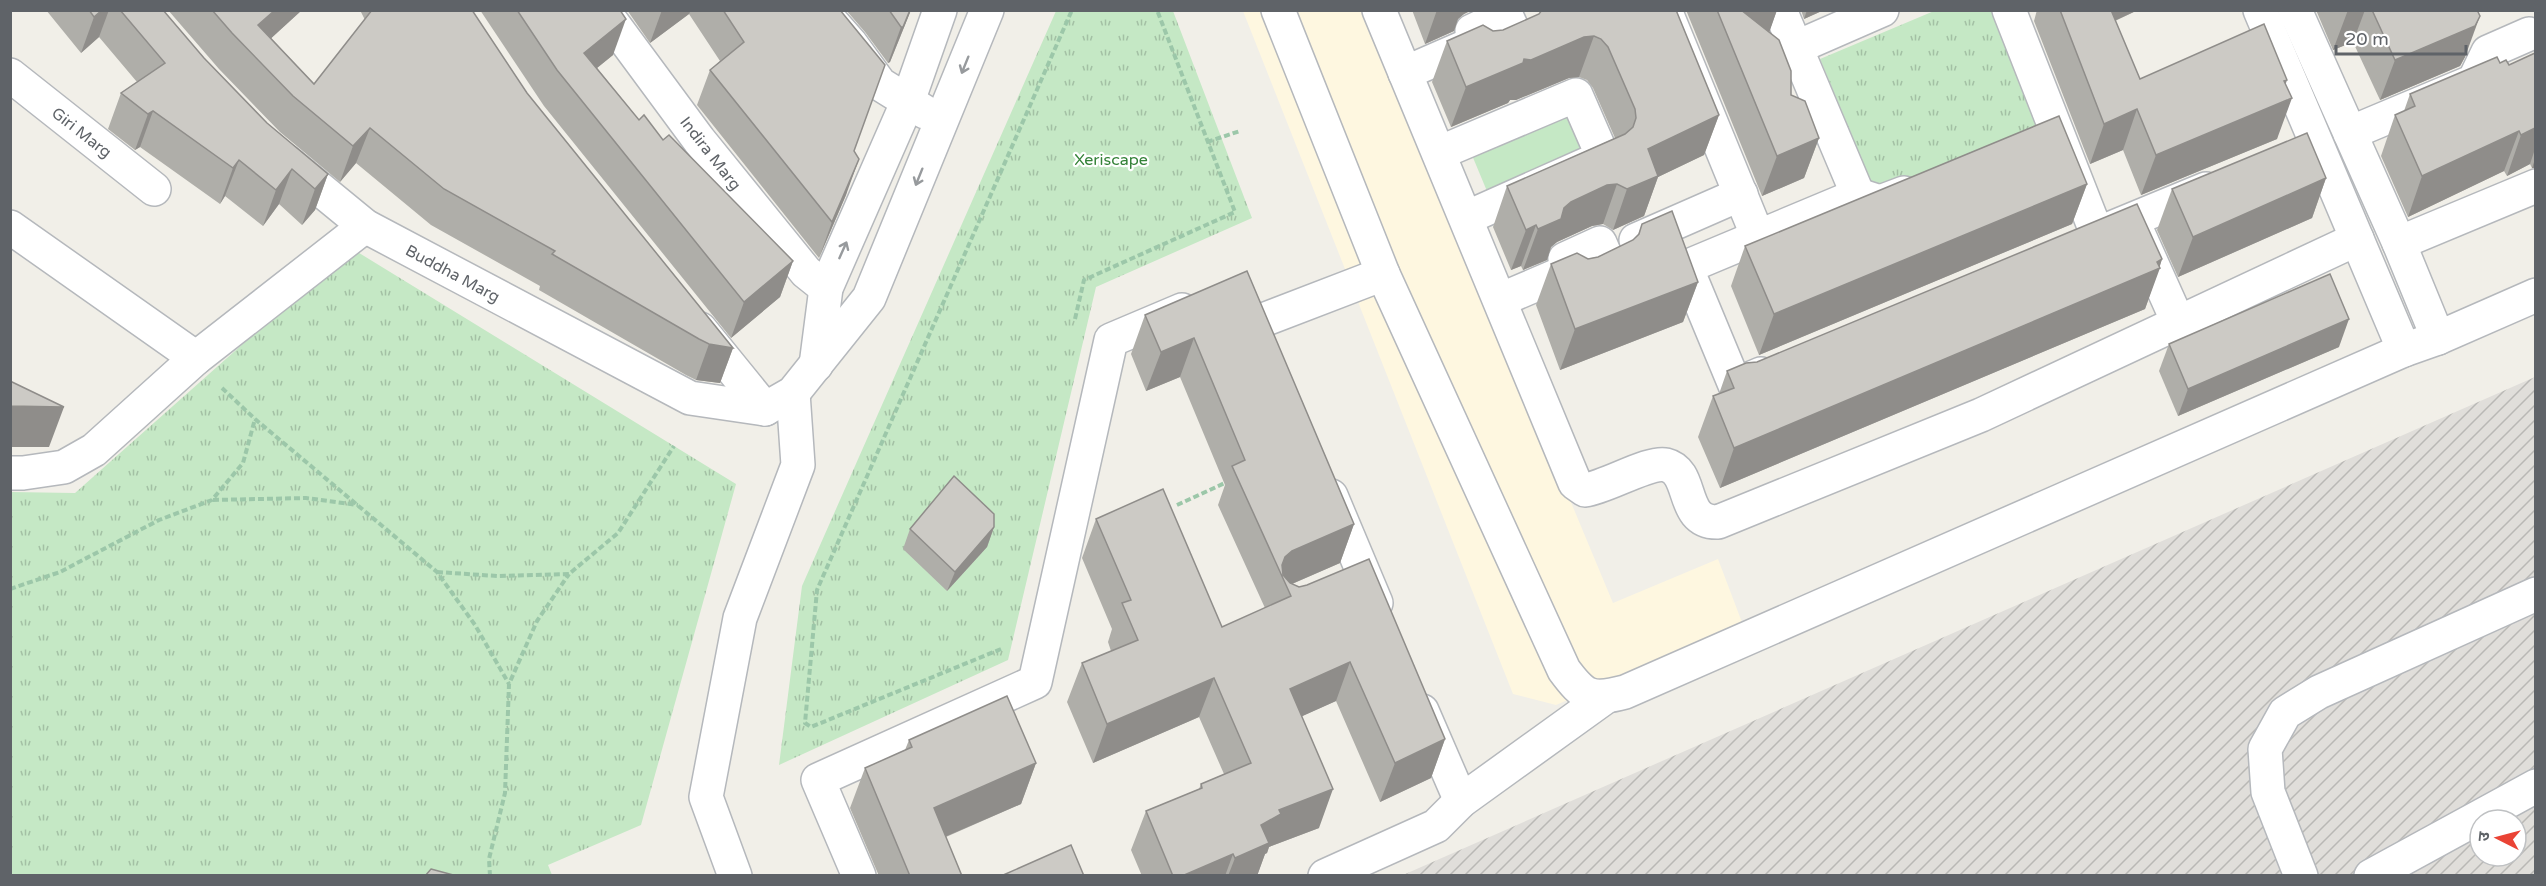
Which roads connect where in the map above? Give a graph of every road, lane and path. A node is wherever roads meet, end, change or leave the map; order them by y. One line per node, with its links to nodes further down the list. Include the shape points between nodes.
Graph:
1 (603, 10): 42 (street, Indira Marg, via 706,149 806,272)
2 (821, 10): 19 (street, via 880,84)
3 (987, 10): 20 (street, one-way to 20)
4 (1072, 10): 71 (path, via 817,590 805,723)
5 (1278, 10): 41 (street)
6 (1378, 10): 17 (street)
7 (1665, 10): 32 (street)
8 (1780, 10): 16 (street)
9 (1882, 10): 16 (street)
10 (2009, 10): 35 (street, via 2045,135 2086,239)
11 (2260, 10): 24 (street)
12 (2295, 10): 22 (street)
13 (940, 11): 19 (street)
14 (1525, 21): 17 (street, via 1506,15 1472,31 1476,42)
15 (2529, 34): 22 (street, via 2488,52 2474,81)
16 (1796, 48): 33 (street)
17 (1405, 72): 26 (street)
18 (10, 75): 31 (street, Giri Marg)
19 (908, 101): 20 (street); 42 (street, one-way to 19)
20 (942, 123): 53 (street, one-way to 53, via 869,298)
21 (1240, 131): 23 (path)
22 (2350, 134): 40 (street)
23 (1207, 142)
24 (2316, 143): 27 (street); 39 (street)
25 (267, 146): 36 (street, Buddha Marg)
26 (1439, 153): 34 (street); 34 (street, via 1576,95 1603,157)
27 (2284, 156)
28 (2229, 179): 35 (street)
29 (1935, 180): 33 (street, via 1880,202)
30 (2535, 186): 40 (street)
31 (154, 189)
32 (1741, 194): 38 (street); 45 (street, via 1604,254 1600,243 1565,259 1570,270)
33 (1858, 195): 38 (street)
34 (1466, 218): 45 (street)
35 (2132, 220): 47 (street)
36 (365, 226): 51 (street); 54 (street, Buddha Marg, via 690,398)
37 (10, 227): 51 (street)
38 (1758, 237): 52 (street, via 1686,267 1735,385)
39 (2356, 239): 47 (street); 49 (street)
40 (2399, 243): 48 (street)
41 (1383, 274): 50 (street, via 1252,308); 70 (street, via 1564,670 1580,692)
42 (826, 288): 53 (street)
43 (2535, 295): 48 (street)
44 (1209, 298): 76 (street, via 1111,340 1035,682 818,780)
45 (1500, 300): 47 (street, via 1575,483 1585,490 1599,488 1655,464 1668,465 1678,473 1697,516 1707,523 1718,522 1981,415)
46 (678, 303): 54 (street)
47 (2178, 322)
48 (2438, 338): 49 (street)
49 (2403, 350): 70 (street)
50 (1271, 353)
51 (196, 358): 55 (path); 58 (street, via 94,450 64,467)
52 (1790, 362)
53 (815, 367): 54 (street)
54 (779, 401): 75 (street, via 798,465 740,618 706,797)
55 (255, 419): 60 (path, via 243,463); 61 (path)
56 (674, 446): 64 (path, via 618,533)
57 (1318, 466): 67 (street, via 1349,580)
58 (10, 473)
59 (1228, 482): 62 (path)
60 (212, 500): 61 (path, via 306,498); 65 (path, via 159,520 60,572)
61 (358, 505): 63 (path)
62 (1177, 505)
63 (437, 572): 64 (path, via 497,576); 69 (path, via 475,625)
64 (569, 574): 69 (path, via 537,621)
65 (10, 589)
66 (2535, 594): 78 (street, via 2319,692 2285,713 2265,749 2268,792)
67 (1387, 628)
68 (1410, 682): 73 (street)
69 (509, 684): 74 (path, via 505,793 489,859)
70 (1604, 698): 73 (street)
71 (811, 727)
72 (2535, 786): 79 (street)
73 (1461, 801): 77 (street, via 1436,826)
74 (490, 876)
75 (735, 876)
76 (859, 876)
77 (1325, 876)
78 (2301, 876)
79 (2371, 876)

